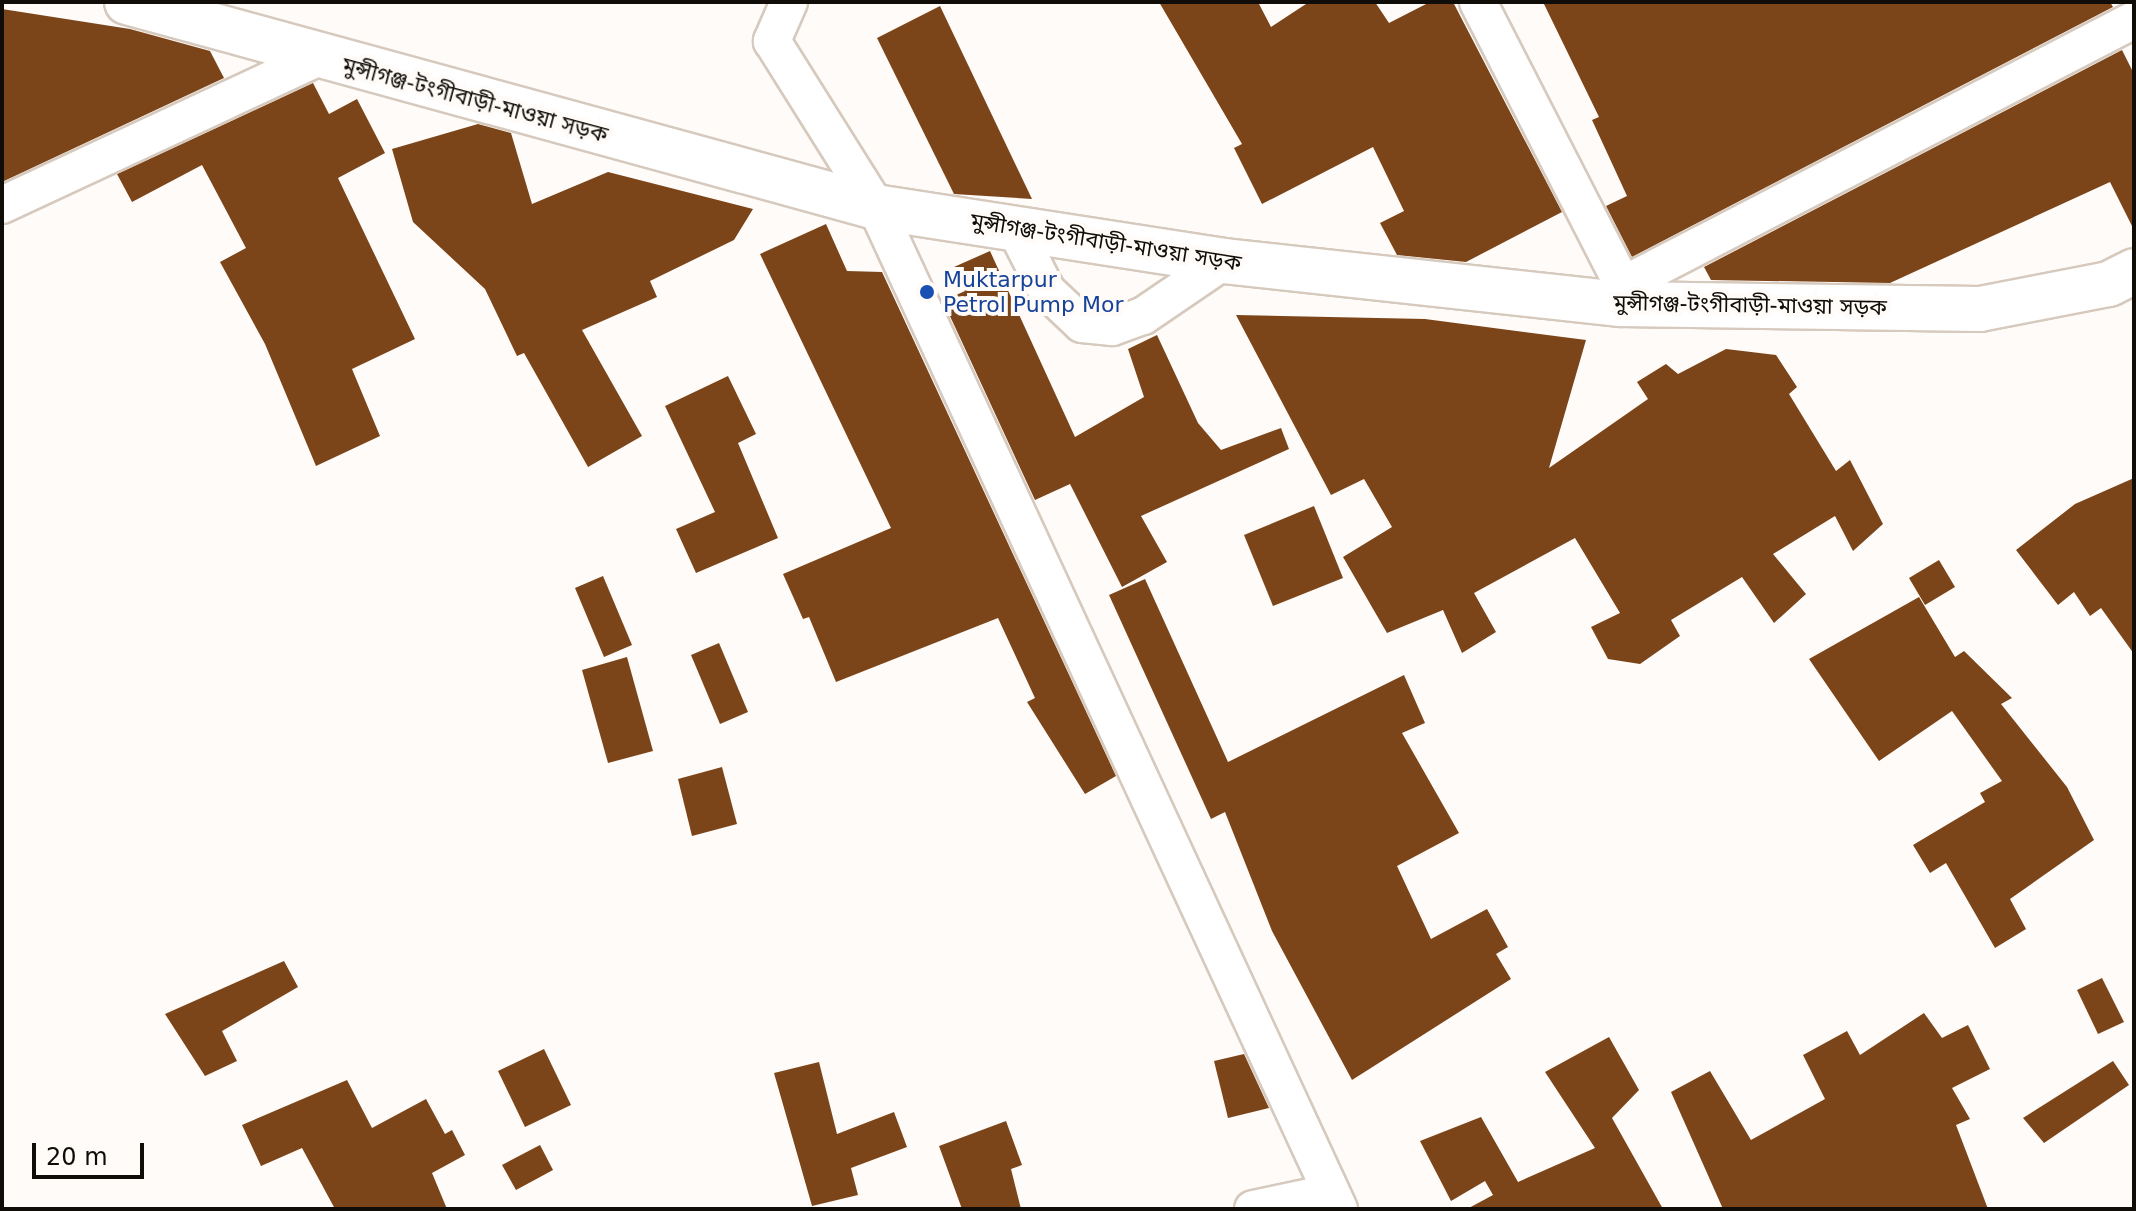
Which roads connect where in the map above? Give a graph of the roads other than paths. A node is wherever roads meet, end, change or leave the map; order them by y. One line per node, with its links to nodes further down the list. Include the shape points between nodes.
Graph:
1 (127, 2): 5 (main road, মুন্সীগঞ্জ-টংগীবাড়ী-মাওয়া সড়ক)
2 (789, 2): 7 (street, via 772,41)
3 (1478, 2): 11 (street)
4 (2134, 20): 11 (street)
5 (317, 58): 6 (street); 7 (main road, মুন্সীগঞ্জ-টংগীবাড়ী-মাওয়া সড়ক)
6 (2, 205)
7 (876, 207): 8 (main road, মুন্সীগঞ্জ-টংগীবাড়ী-মাওয়া সড়ক); 12 (street)
8 (1015, 228): 9 (main road, মুন্সীগঞ্জ-টংগীবাড়ী-মাওয়া সড়ক); 9 (street, via 1047,291 1082,324 1112,327 1143,316)
9 (1224, 261): 11 (main road, মুন্সীগঞ্জ-টংগীবাড়ী-মাওয়া সড়ক)
10 (2126, 282): 11 (main road, মুন্সীগঞ্জ-টংগীবাড়ী-মাওয়া সড়ক, via 1980,309)
11 (1621, 294)
12 (1334, 1201): 13 (street)
13 (1253, 1209)

